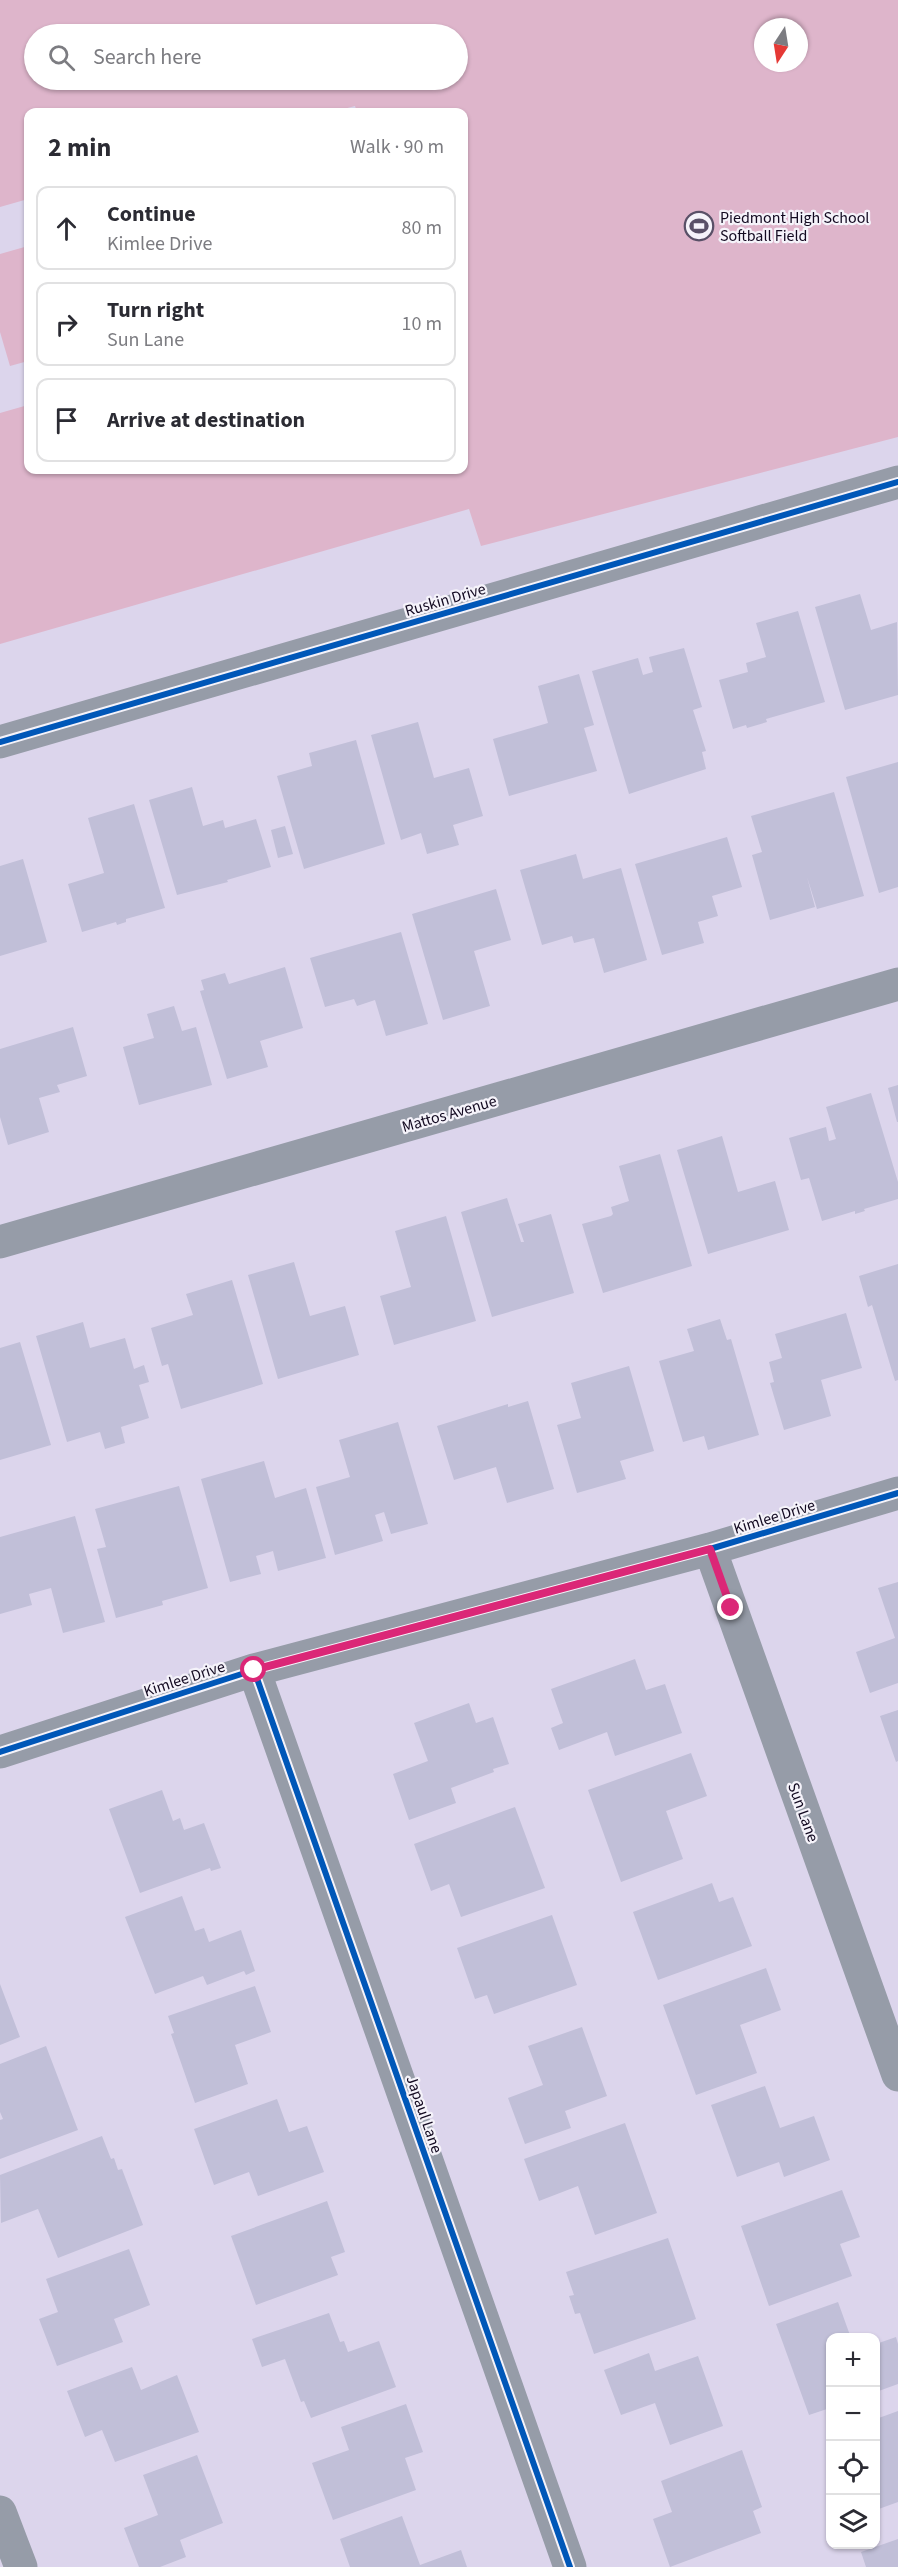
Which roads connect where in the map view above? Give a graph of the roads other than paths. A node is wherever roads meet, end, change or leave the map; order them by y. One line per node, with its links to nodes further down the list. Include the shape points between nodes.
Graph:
1 (898, 482): 2 (street, Ruskin Drive)
2 (0, 742)
3 (898, 984): 4 (street, Mattos Avenue)
4 (0, 1242)
5 (898, 1494): 6 (street, Kimlee Drive)
6 (710, 1549): 7 (street, Kimlee Drive); 9 (street, Sun Lane)
7 (254, 1670): 8 (street, Kimlee Drive); 12 (street, Japaul Lane)
8 (0, 1752)
9 (898, 2075)
10 (0, 2512): 11 (street)
11 (21, 2567)
12 (570, 2567)

